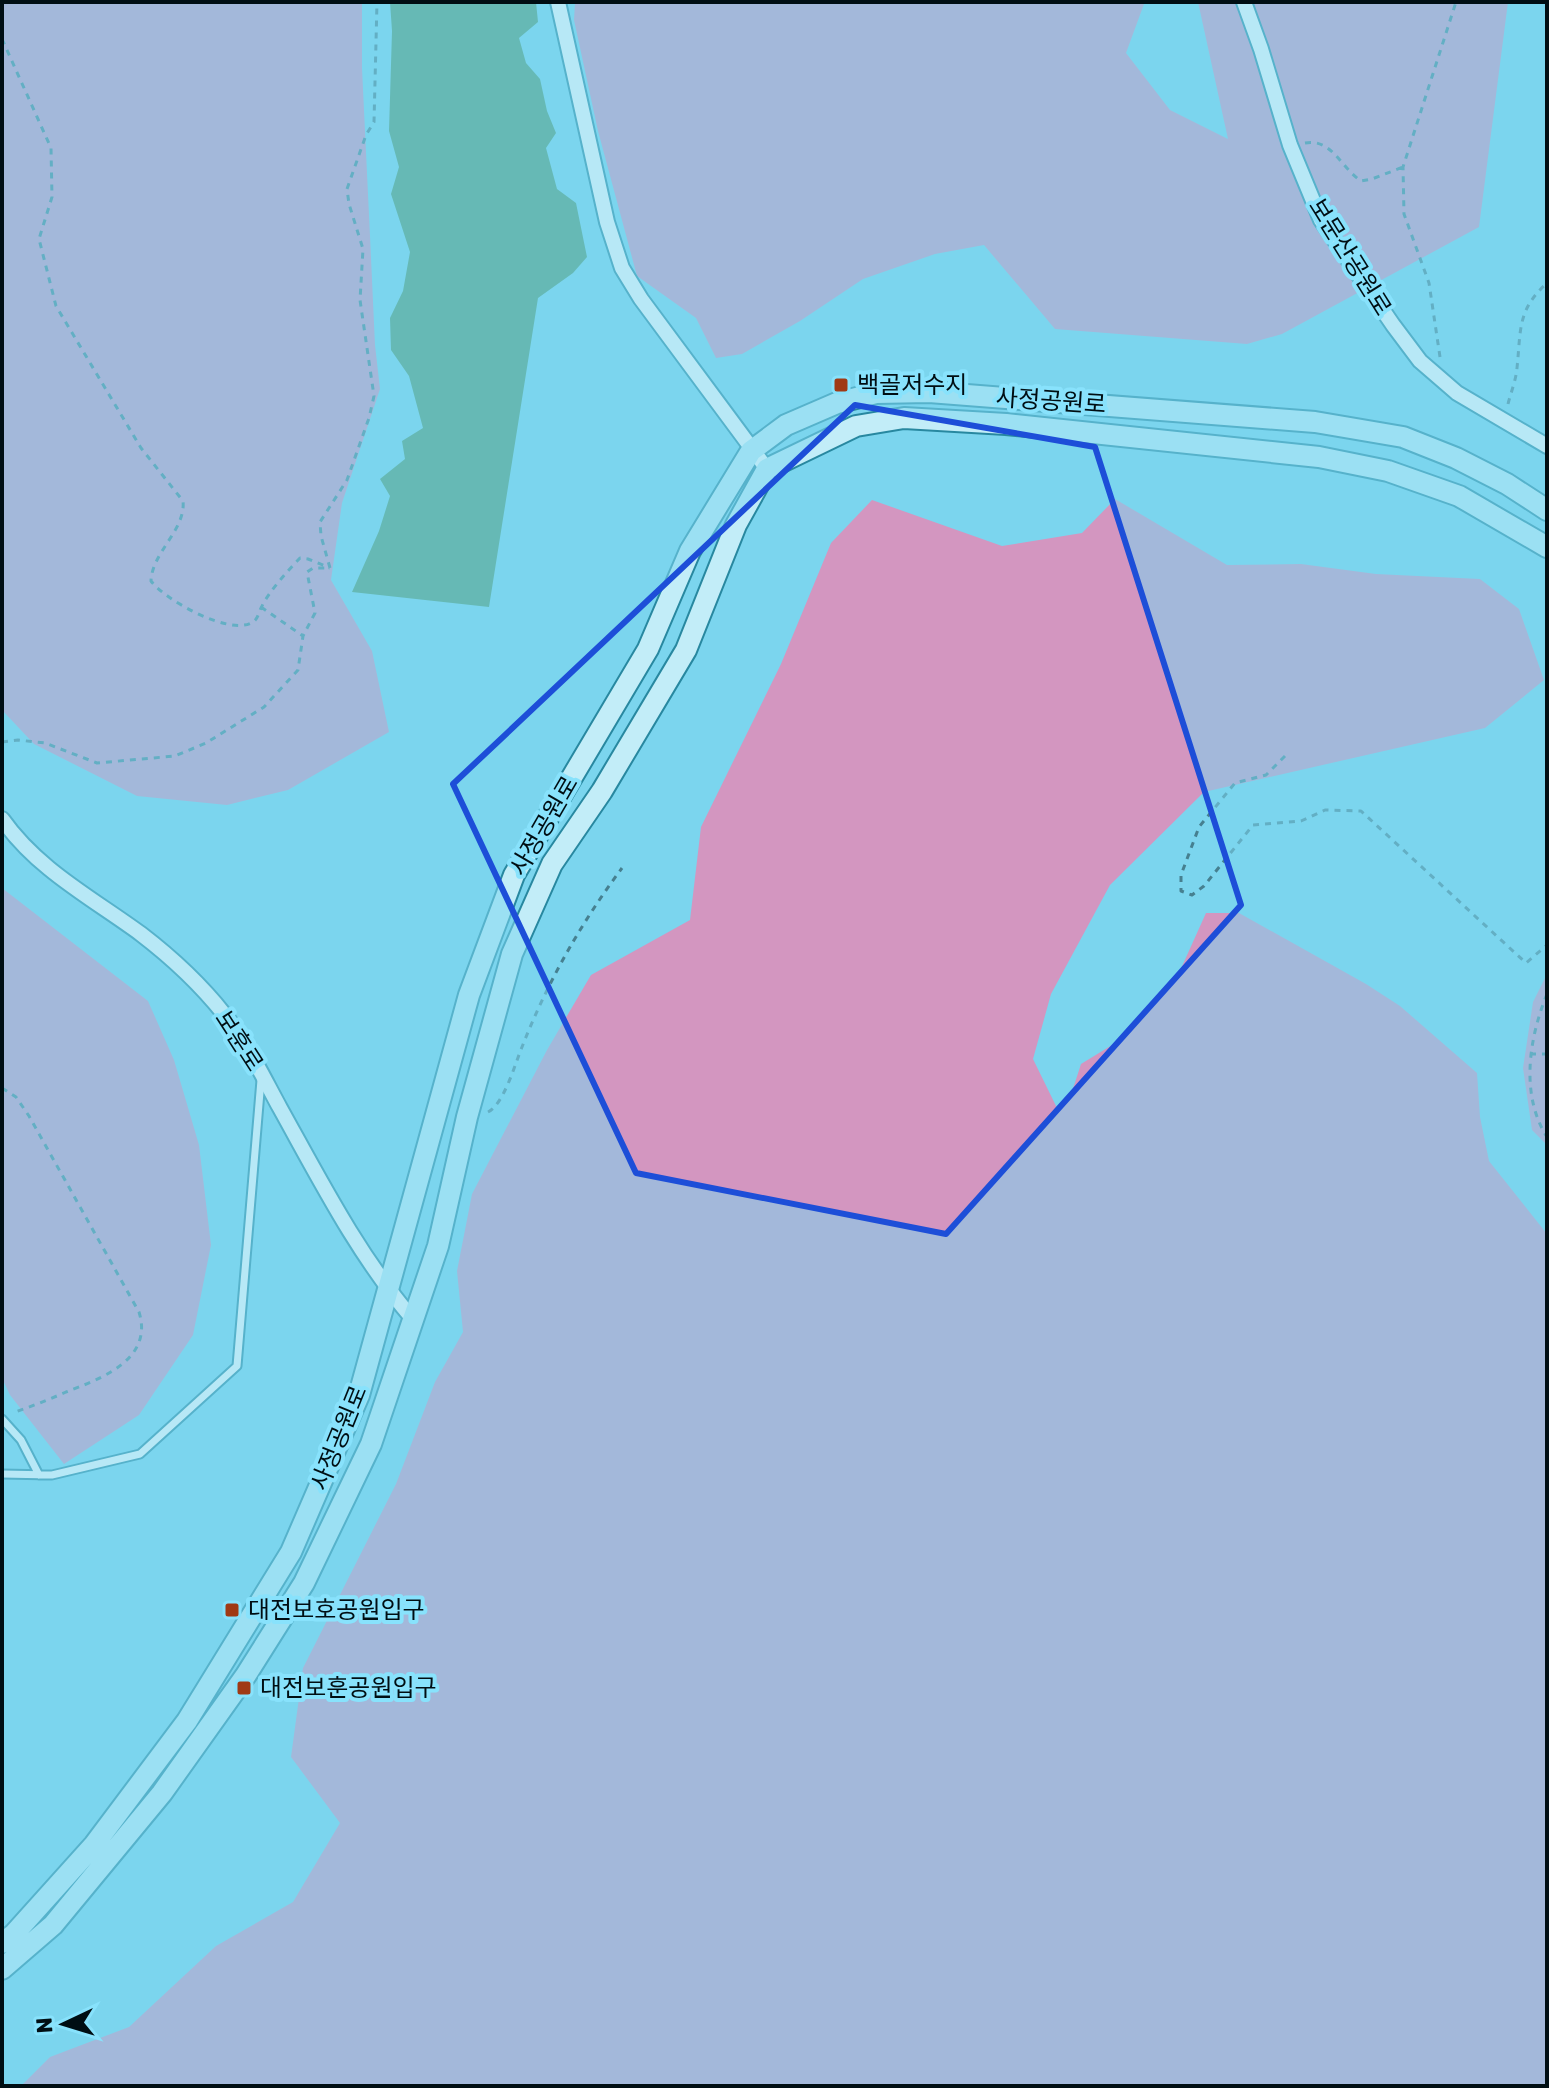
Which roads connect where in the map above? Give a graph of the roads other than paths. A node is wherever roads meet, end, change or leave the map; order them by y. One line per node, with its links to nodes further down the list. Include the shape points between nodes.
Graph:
1 (558, 2): 4 (street, via 622,268)
2 (1244, 2): 3 (street, 보문산공원로, via 1290,145 1321,220 1420,361 1457,393)
3 (1547, 446)
4 (751, 451): 5 (street); 6 (main road, 사정공원로, via 786,425 837,403 876,393 960,394 1315,422 1403,437 1456,458); 10 (main road, 사정공원로, via 690,551 648,649 514,875 469,995)
5 (767, 469): 7 (main road, 사정공원로, via 856,426 904,418 1006,424 1319,457 1388,471 1459,496); 11 (main road, 사정공원로, via 736,525 686,650 552,864 512,954 438,1246)
6 (1547, 510)
7 (1547, 547)
8 (2, 819): 9 (street, 보훈로, via 58,877 143,936 199,987 226,1016)
9 (261, 1074): 10 (street, 보훈로); 14 (lane, via 237,1366 140,1454)
10 (388, 1290): 11 (street, 보훈로); 15 (main road, 사정공원로, via 359,1395 291,1552 187,1721 94,1845)
11 (412, 1318): 16 (main road, 사정공원로, via 371,1444 304,1583 162,1793 53,1925)
12 (2, 1418): 14 (lane)
13 (2, 1474): 14 (lane)
14 (39, 1475)
15 (2, 1943)
16 (2, 1969)

